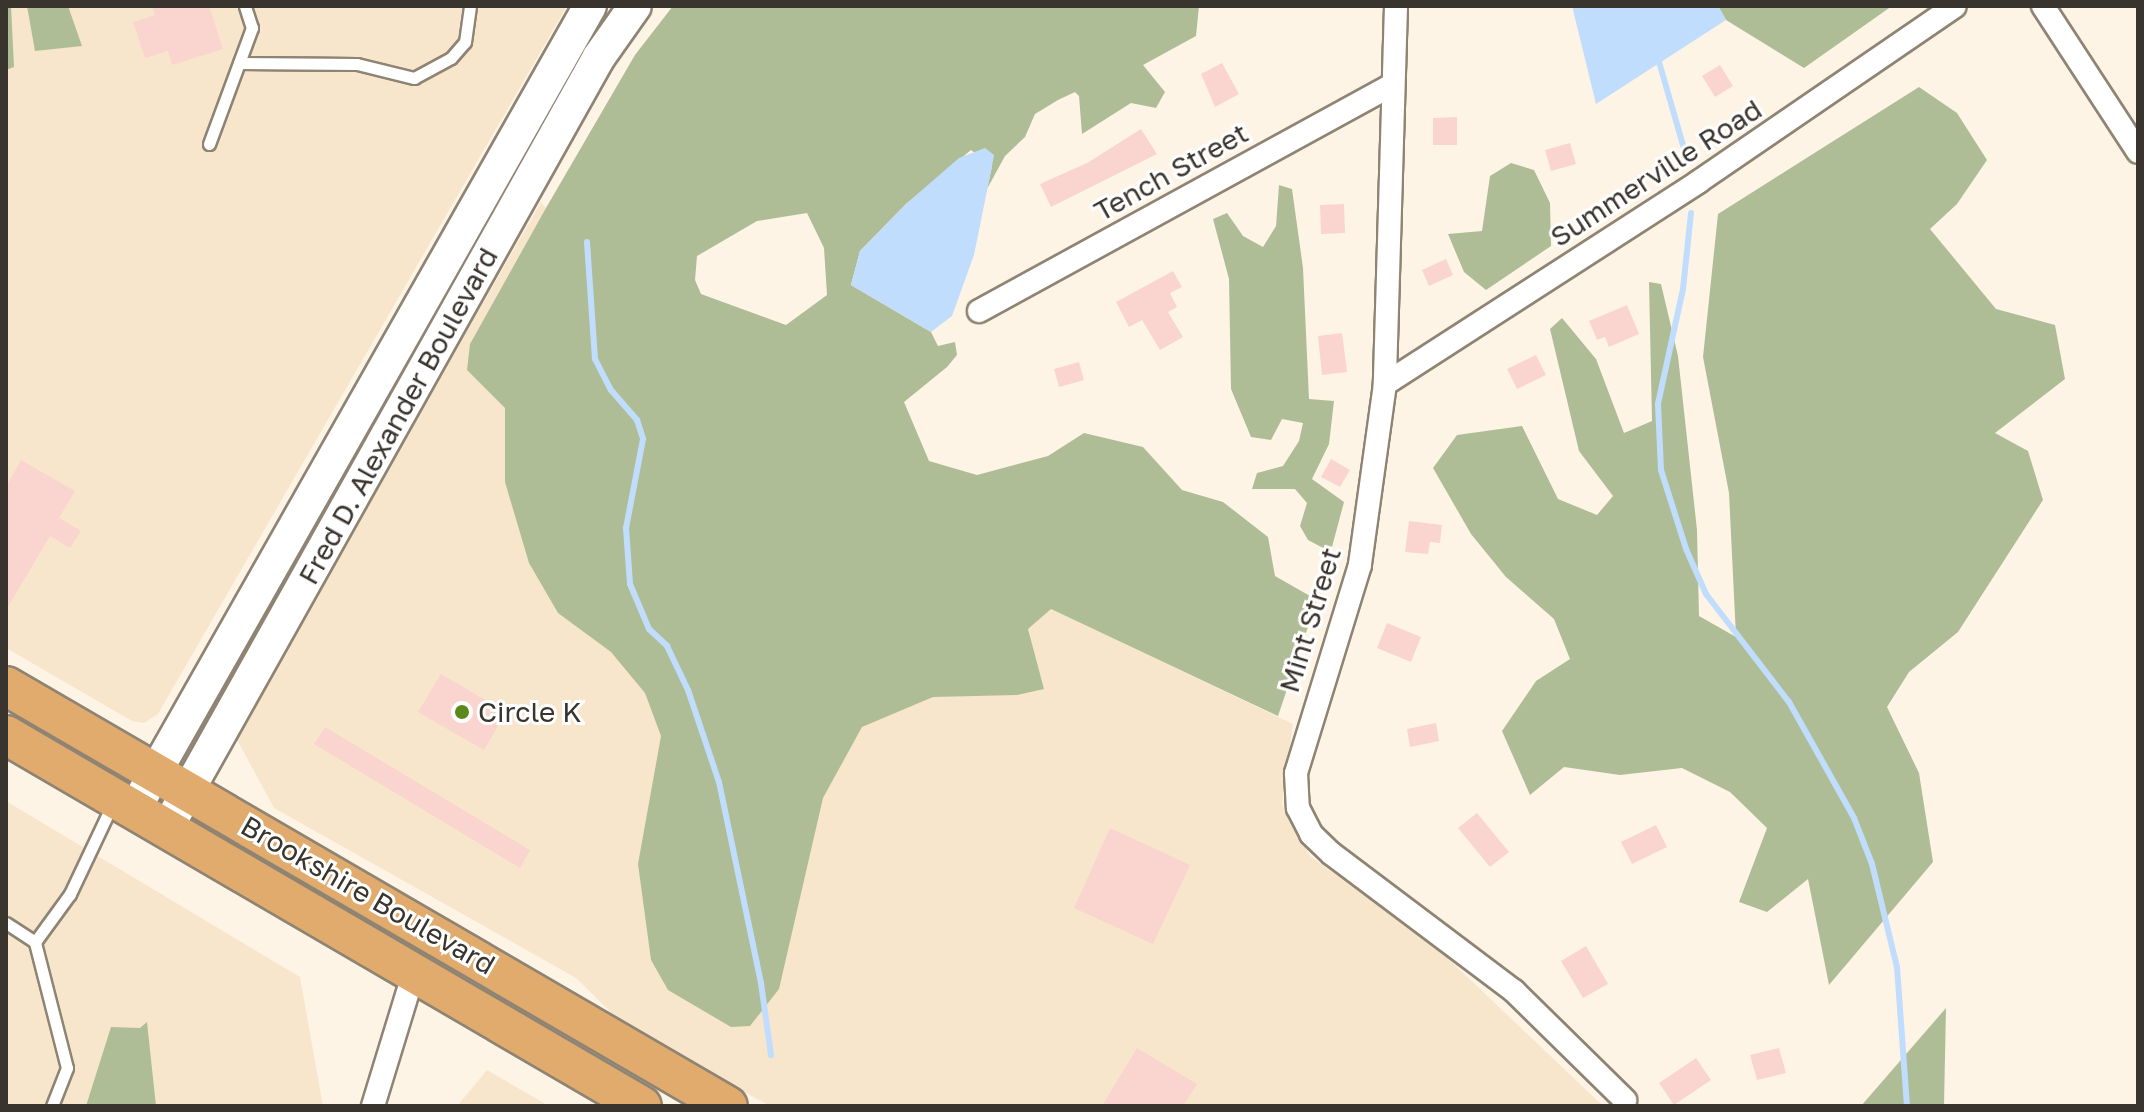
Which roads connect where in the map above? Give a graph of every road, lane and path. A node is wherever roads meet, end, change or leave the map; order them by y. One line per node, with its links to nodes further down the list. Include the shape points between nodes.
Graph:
1 (245, 6): 8 (lane, via 252,28)
2 (470, 6): 8 (lane, via 465,42 451,58 414,78 357,64)
3 (590, 6): 16 (main road, Fred D. Alexander Boulevard)
4 (635, 6): 16 (main road, Fred D. Alexander Boulevard, via 599,57)
5 (1396, 6): 9 (street, Mint Street)
6 (1955, 6): 13 (street, Summerville Road, via 1711,174)
7 (2043, 6): 11 (street)
8 (239, 63): 10 (lane)
9 (1392, 85): 12 (street, Tench Street); 13 (street, Mint Street)
10 (209, 144)
11 (2138, 152)
12 (979, 311)
13 (1385, 384): 24 (street, Mint Street, via 1360,565 1296,773 1298,808 1311,834 1332,854 1514,991)
14 (6, 686): 16 (highway, Brookshire Boulevard)
15 (6, 735): 17 (highway, Brookshire Boulevard)
16 (171, 782): 17 (main road, Fred D. Alexander Boulevard); 20 (highway, Brookshire Boulevard)
17 (139, 812): 18 (highway, Brookshire Boulevard); 21 (lane)
18 (250, 877): 20 (highway, via 301,887 393,939 409,935); 22 (highway, Brookshire Boulevard)
19 (6, 923): 21 (lane)
20 (418, 924): 23 (highway, Brookshire Boulevard)
21 (35, 942): 25 (lane, via 67,1068)
22 (414, 972): 23 (highway, via 441,971 537,1027); 26 (street); 27 (highway, Brookshire Boulevard)
23 (717, 1099)
24 (1625, 1100)
25 (52, 1106)
26 (373, 1106)
27 (642, 1106)

